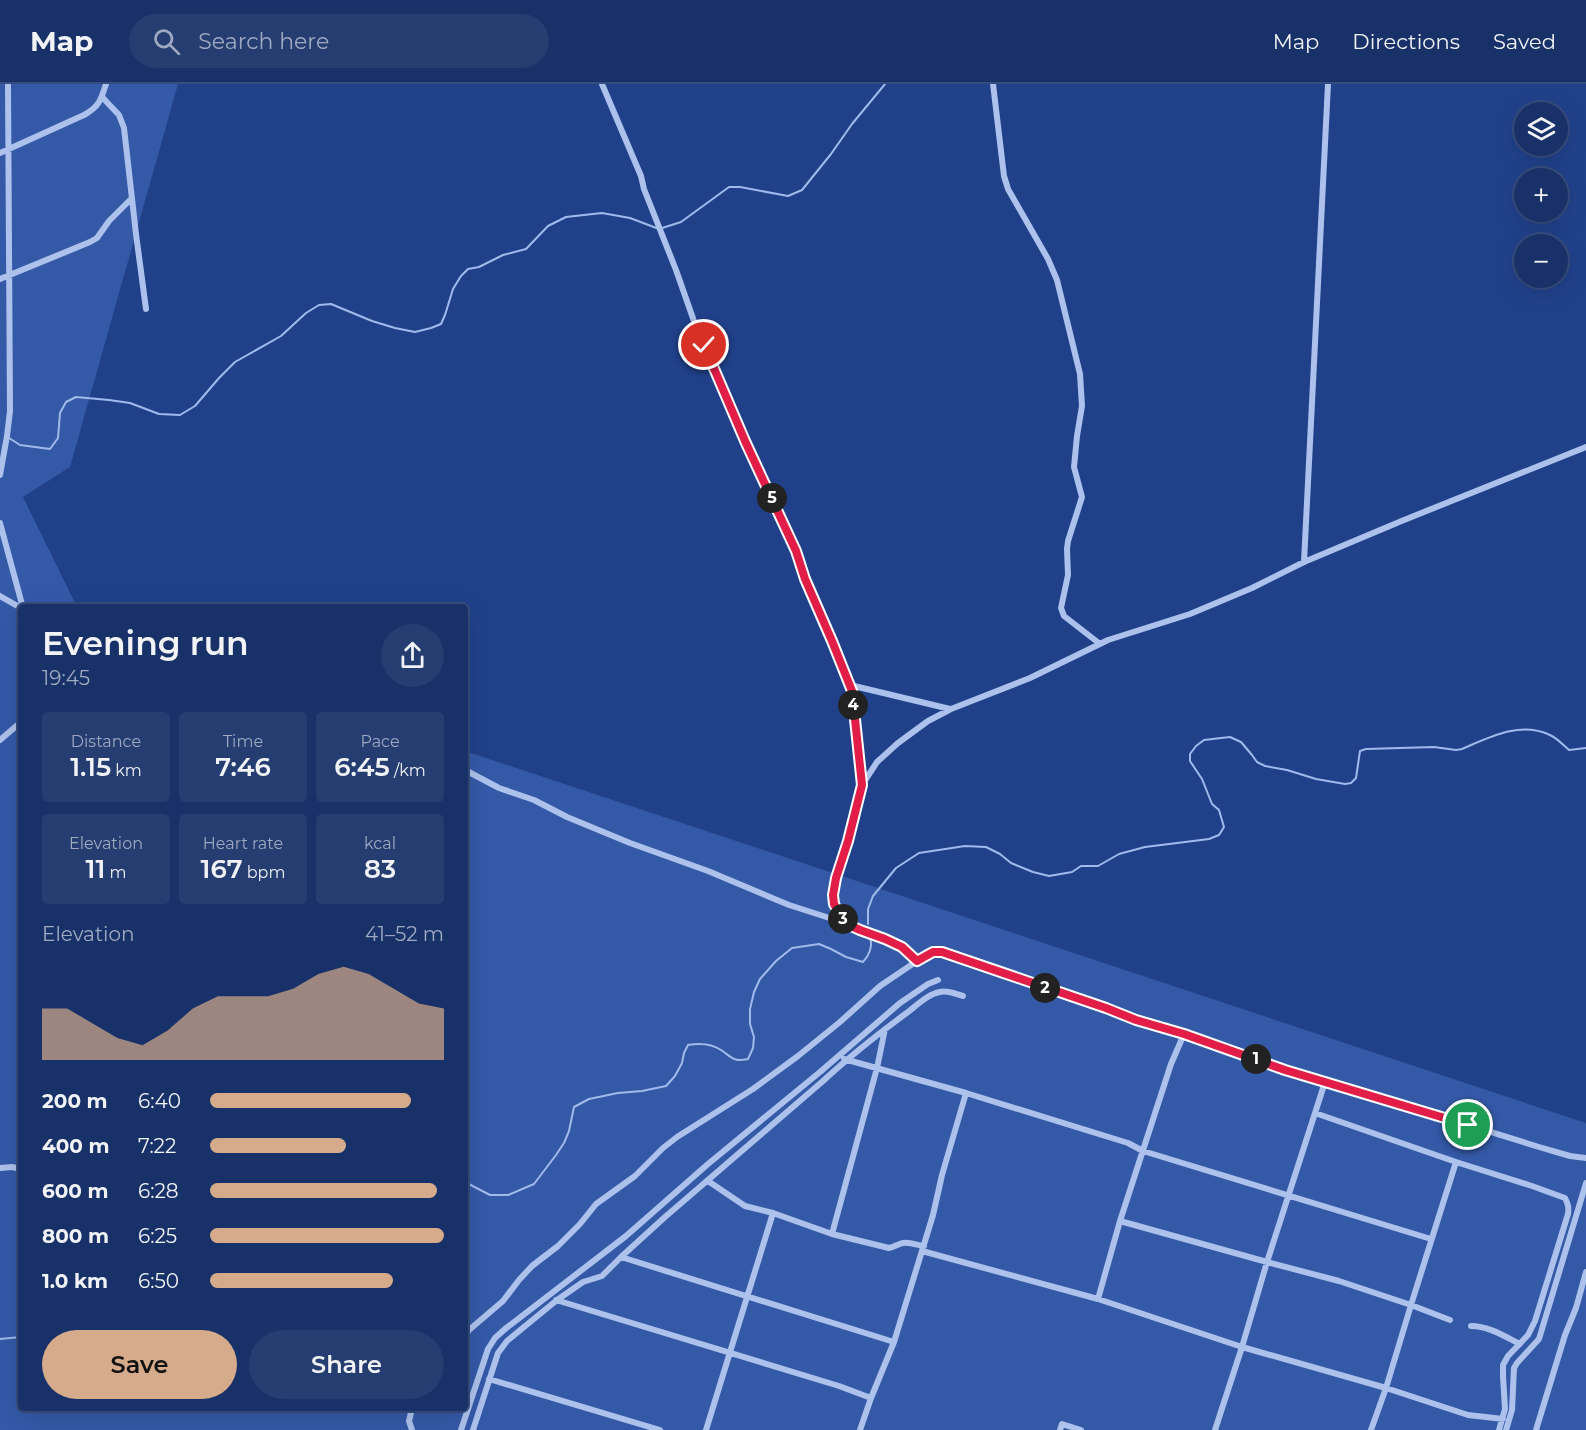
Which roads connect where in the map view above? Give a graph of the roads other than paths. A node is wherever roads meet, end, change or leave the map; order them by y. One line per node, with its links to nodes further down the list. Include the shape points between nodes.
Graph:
1 (8, 84): 7 (street)
2 (106, 84): 6 (street)
3 (603, 84): 21 (street, via 695,324 796,551)
4 (993, 84): 20 (street, via 1004,176 1057,280 1080,374 1082,406 1074,467 1082,497 1066,549 1068,575 1061,608 1064,616)
5 (1328, 84): 16 (street)
6 (102, 97): 7 (street, via 95,109); 9 (street, via 119,115 124,129)
7 (8, 150): 8 (street); 10 (street)
8 (0, 153)
9 (131, 198): 10 (street, via 97,238); 12 (street)
10 (8, 276): 11 (street); 14 (street, via 10,411)
11 (0, 279)
12 (146, 309)
13 (1586, 447): 16 (street)
14 (0, 475)
15 (0, 523): 18 (street)
16 (1304, 562): 20 (street, via 1190,614)
17 (0, 596): 19 (street)
18 (21, 604)
19 (18, 606)
20 (1100, 644): 22 (street, via 1030,678)
21 (850, 685): 22 (street); 26 (street)
22 (951, 709): 26 (street, via 898,743 877,762)
23 (18, 725): 24 (street)
24 (0, 740)
25 (468, 772): 27 (street, via 630,843)
26 (862, 785): 27 (street, via 833,895 834,904)
27 (847, 924): 28 (street, via 894,943)
28 (917, 961): 32 (street, via 933,952 942,952); 66 (street, via 880,986 798,1056 663,1148 635,1176 596,1204 558,1246 532,1266 503,1300)
29 (938, 980): 33 (street, via 900,1004)
30 (963, 996): 31 (street, via 940,992 929,996)
31 (885, 1029): 34 (street); 35 (street)
32 (1184, 1034): 36 (street); 39 (street)
33 (838, 1057): 34 (street); 47 (street)
34 (846, 1059): 35 (street); 44 (street)
35 (877, 1068): 37 (street); 51 (street)
36 (1325, 1082): 38 (street); 40 (street, via 1539,1148)
37 (966, 1093): 39 (street); 53 (street)
38 (1315, 1113): 41 (street); 46 (street)
39 (1143, 1151): 46 (street); 50 (street)
40 (1586, 1158)
41 (1456, 1162): 52 (street); 68 (street, via 1564,1198 1569,1206 1535,1321)
42 (0, 1168): 43 (street)
43 (18, 1168)
44 (708, 1181): 48 (street, via 745,1206); 49 (street)
45 (1586, 1183): 89 (street, via 1539,1339 1514,1368 1512,1410)
46 (1289, 1196): 52 (street); 55 (street)
47 (656, 1210): 49 (street); 57 (street)
48 (774, 1213): 51 (street); 58 (street)
49 (665, 1217): 54 (street)
50 (1120, 1221): 55 (street); 59 (street)
51 (832, 1234): 53 (street, via 889,1248 910,1243)
52 (1431, 1239): 61 (street)
53 (923, 1249): 59 (street); 67 (street)
54 (621, 1257): 58 (street); 60 (street, via 602,1276 583,1282)
55 (1267, 1262): 61 (street); 69 (street)
56 (1586, 1272): 90 (street)
57 (548, 1294): 60 (street); 62 (street)
58 (748, 1297): 67 (street); 70 (street)
59 (1098, 1299): 69 (street)
60 (557, 1300): 63 (street); 70 (street)
61 (1411, 1305): 64 (street); 72 (street)
62 (532, 1308): 63 (street); 74 (street, via 495,1338 488,1349)
63 (538, 1316): 71 (street, via 502,1347)
64 (1450, 1320)
65 (1471, 1326): 68 (street)
66 (468, 1331)
67 (894, 1342): 73 (street)
68 (1520, 1344): 77 (street, via 1503,1365)
69 (1242, 1347): 72 (street); 86 (street)
70 (731, 1353): 73 (street); 82 (street)
71 (489, 1379): 80 (street); 81 (street)
72 (1386, 1388): 77 (street, via 1468,1415); 87 (street)
73 (871, 1398): 83 (street)
74 (468, 1409)
75 (411, 1411): 78 (street)
76 (467, 1411): 79 (street)
77 (1503, 1419): 88 (street)
78 (412, 1430)
79 (461, 1430)
80 (473, 1430)
81 (660, 1430)
82 (706, 1430)
83 (860, 1430)
84 (1060, 1430): 85 (street, via 1062,1424)
85 (1081, 1430)
86 (1215, 1430)
87 (1371, 1430)
88 (1499, 1430)
89 (1506, 1430)
90 (1536, 1430)

